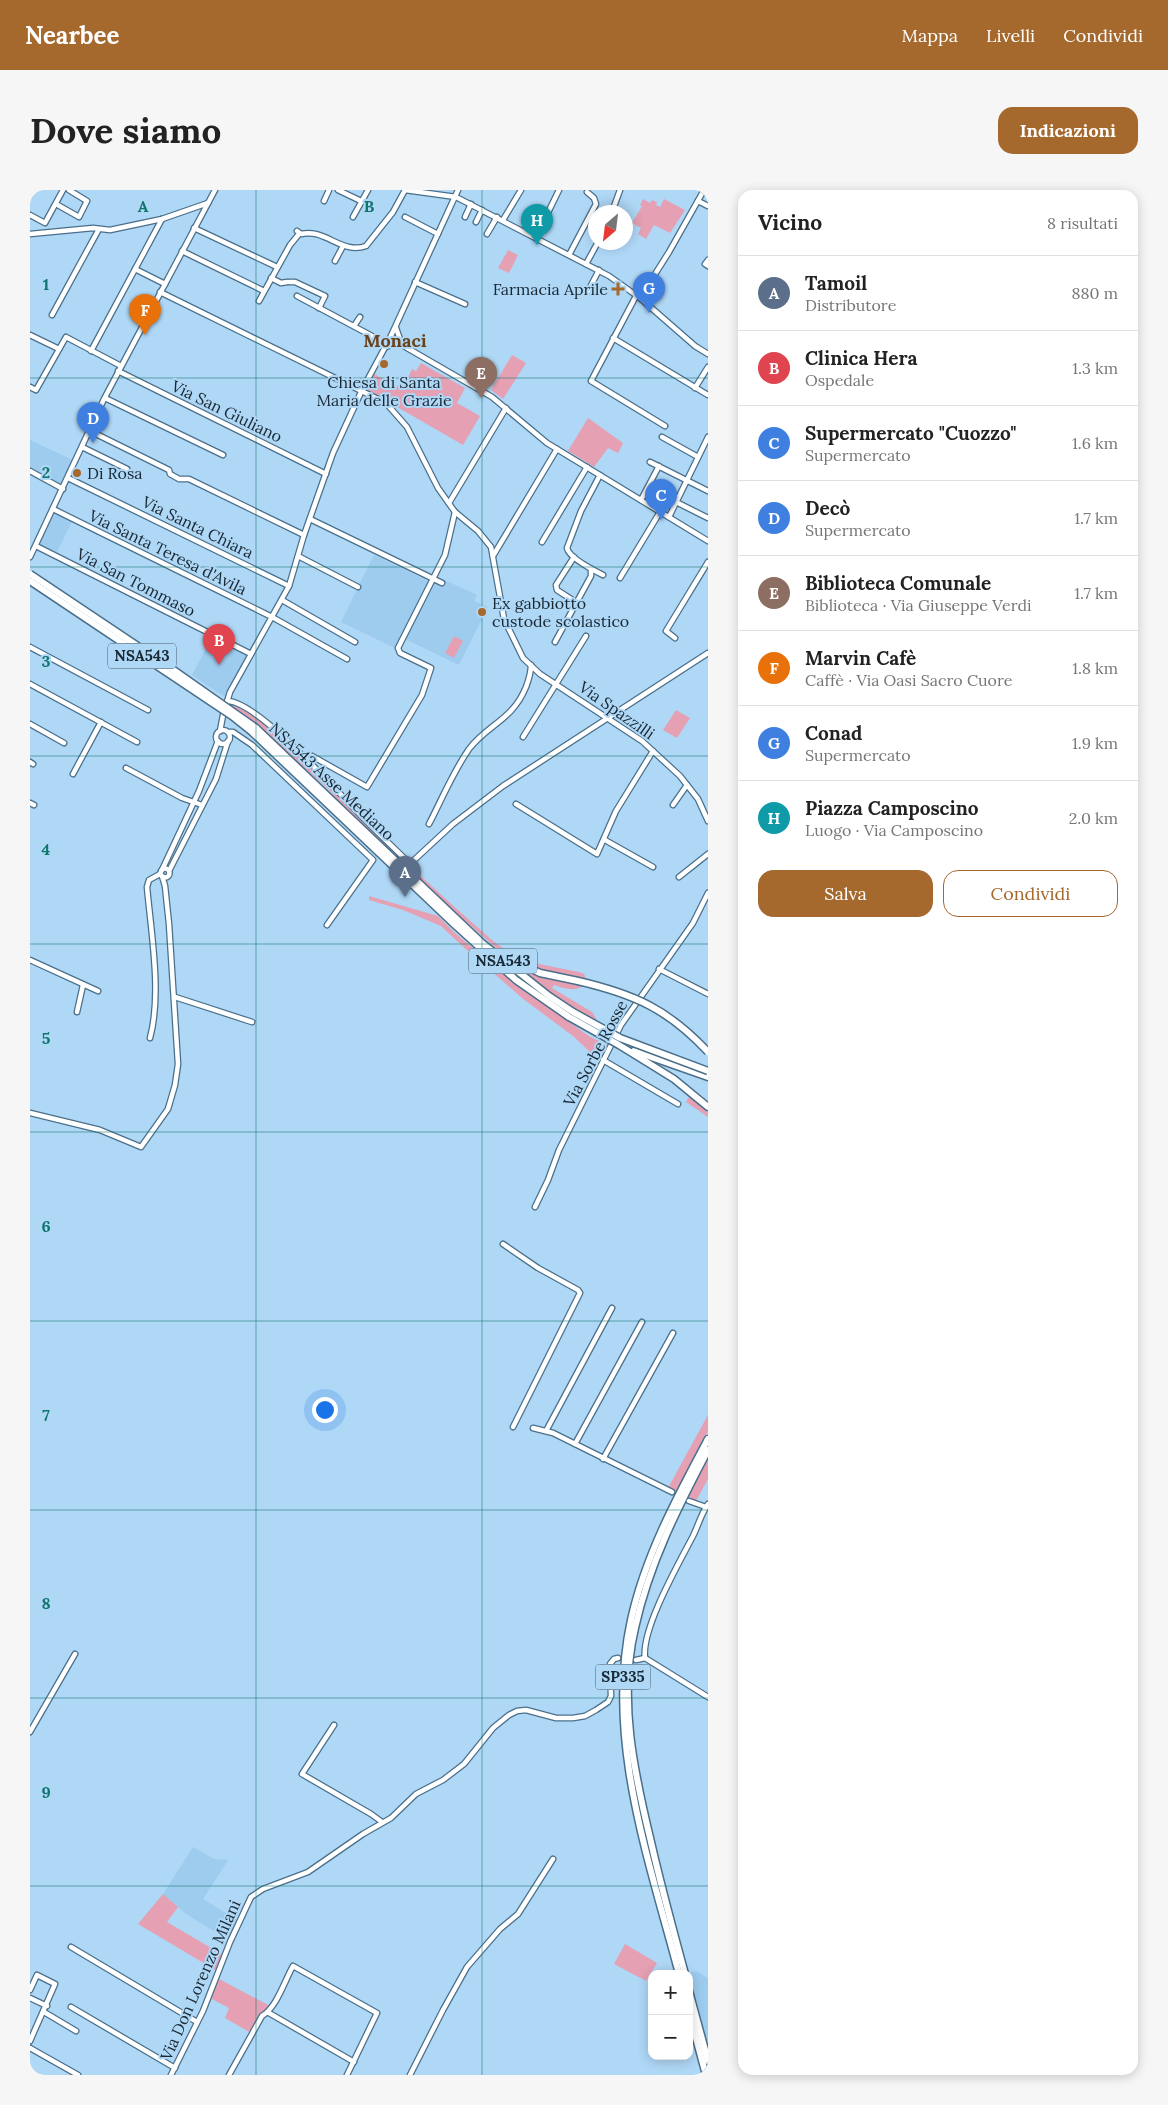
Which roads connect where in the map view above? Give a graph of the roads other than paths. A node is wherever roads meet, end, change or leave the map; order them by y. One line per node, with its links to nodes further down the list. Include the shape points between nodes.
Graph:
1 (63, 190): 18 (street)
2 (69, 190): 18 (street, via 87,201 79,217)
3 (215, 190): 19 (street)
4 (329, 190): 15 (street)
5 (338, 190): 17 (street)
6 (368, 190): 17 (street)
7 (405, 190): 14 (street); 38 (street, via 395,210 370,242 360,248)
8 (458, 190): 14 (street)
9 (521, 190): 30 (street)
10 (559, 190): 37 (street)
11 (620, 190): 21 (street)
12 (704, 190): 16 (street)
13 (587, 192): 41 (street, via 596,204)
14 (456, 197): 20 (street); 35 (street)
15 (324, 201)
16 (698, 201): 22 (street); 56 (street)
17 (362, 202): 25 (street)
18 (56, 204): 24 (street, via 45,223)
19 (208, 204): 29 (street); 32 (street)
20 (471, 204): 23 (street); 27 (street)
21 (615, 205)
22 (708, 206)
23 (482, 210): 28 (street); 31 (street)
24 (30, 215)
25 (353, 217)
26 (405, 217): 35 (street)
27 (465, 217)
28 (497, 218): 30 (street); 36 (street)
29 (162, 219): 33 (street, via 110,230); 47 (street)
30 (503, 220): 37 (street)
31 (476, 222)
32 (194, 228): 40 (street); 46 (street)
33 (99, 229): 34 (street); 60 (street)
34 (30, 234)
35 (438, 234): 50 (street)
36 (487, 234)
37 (536, 237): 41 (street)
38 (343, 246): 43 (street); 46 (street, via 314,232 298,232)
39 (594, 250): 44 (street)
40 (182, 251): 51 (street); 52 (street)
41 (569, 255): 44 (street)
42 (708, 260): 45 (street)
43 (335, 261)
44 (586, 264): 48 (street)
45 (708, 266)
46 (277, 267): 49 (street)
47 (135, 269): 51 (street); 71 (street)
48 (599, 270): 54 (street); 56 (street)
49 (271, 278): 52 (street); 59 (street, via 281,283 295,282 325,296)
50 (415, 282): 58 (street); 62 (street)
51 (165, 284): 53 (street)
52 (264, 291): 57 (street)
53 (160, 292): 74 (street); 77 (street, Via Spazzilli)
54 (587, 293)
55 (297, 296): 59 (street)
56 (638, 297): 66 (street); 72 (street)
57 (258, 302)
58 (465, 304)
59 (319, 308): 63 (street)
60 (52, 315)
61 (360, 317): 63 (street)
62 (396, 325): 65 (street); 67 (street)
63 (354, 326): 68 (street)
64 (30, 335): 69 (street)
65 (390, 338): 67 (street); 68 (street)
66 (613, 338): 76 (street); 81 (street, via 591,381)
67 (400, 343): 70 (street); 80 (street)
68 (387, 344): 70 (street)
69 (59, 349): 71 (street, Via San Giuliano, via 66,337); 75 (street, via 36,390)
70 (384, 350): 77 (street)
71 (91, 351): 74 (street, Via San Giuliano)
72 (708, 354)
73 (708, 367): 76 (street)
74 (119, 369): 79 (street); 94 (street, Via San Giuliano)
75 (30, 387)
76 (695, 388): 78 (street)
77 (362, 390): 94 (street); 102 (street, Via Spazzilli, via 386,404 401,418)
78 (708, 395)
79 (105, 398): 82 (street); 87 (street)
80 (506, 408): 86 (street); 102 (street)
81 (665, 426)
82 (90, 430): 85 (street); 109 (street, via 169,470 179,479 189,480)
83 (662, 437): 88 (street)
84 (708, 437): 88 (street)
85 (82, 448): 92 (street); 96 (street)
86 (557, 449): 91 (street); 114 (street)
87 (223, 455)
88 (698, 457): 97 (street)
89 (650, 462): 90 (street)
90 (659, 466): 97 (street); 100 (street)
91 (587, 467): 95 (street); 111 (street)
92 (127, 469)
93 (30, 471): 98 (street)
94 (326, 474): 108 (street)
95 (600, 476): 100 (street); 116 (street, via 581,511 567,548)
96 (68, 478): 98 (street); 125 (street, Via Santa Chiara)
97 (687, 480): 99 (street); 101 (street)
98 (63, 489): 103 (street)
99 (708, 491)
100 (641, 500): 105 (street)
101 (676, 502): 106 (street); 107 (street)
102 (449, 503): 104 (street, Via Spazzilli)
103 (53, 509): 112 (street); 129 (street, Via Santa Teresa d'Avila)
104 (455, 512): 114 (street, Via Spazzilli, via 478,531 491,547); 121 (street, via 445,555)
105 (660, 512): 106 (street); 122 (street)
106 (669, 517): 110 (street)
107 (708, 518)
108 (310, 519): 109 (street); 121 (street)
109 (304, 535): 113 (street)
110 (708, 541)
111 (542, 542)
112 (36, 546): 115 (street); 136 (street, Via San Tommaso)
113 (298, 556): 125 (street); 126 (street)
114 (493, 556): 138 (street, Via Spazzilli, via 504,619 523,658)
115 (30, 557)
116 (574, 557): 118 (street); 128 (street, via 556,585 557,590)
117 (708, 562): 131 (street, via 666,631)
118 (591, 569): 120 (street); 128 (street, via 591,576)
119 (30, 574): 146 (highway, bridge, via 172,669)
120 (603, 575)
121 (432, 578): 124 (street); 154 (street, via 398,648 428,666 431,672 422,695 367,787)
122 (620, 578)
123 (30, 581): 146 (highway, NSA543 Asse Mediano / NSA543, bridge)
124 (442, 583)
125 (289, 586): 127 (street)
126 (358, 587)
127 (282, 600): 129 (street); 132 (street)
128 (576, 603): 133 (street)
129 (272, 617): 136 (street); 137 (street, Via Santa Teresa d'Avila)
130 (586, 636): 140 (street, Via Spazzilli)
131 (675, 638)
132 (355, 642)
133 (556, 642)
134 (30, 647): 142 (street)
135 (708, 653): 143 (street)
136 (251, 654): 141 (street)
137 (347, 659)
138 (531, 665): 140 (street, Via Spazzilli); 163 (street, via 519,701 503,720 470,748)
139 (30, 684): 144 (street)
140 (555, 684): 143 (street, Via Spazzilli); 148 (street)
141 (227, 701): 143 (street, via 262,719 406,860 412,862 468,811); 147 (street, via 221,722)
142 (148, 710)
143 (608, 717): 153 (street, Via Spazzilli)
144 (101, 722): 151 (street); 156 (street)
145 (30, 724): 152 (street)
146 (254, 730): 173 (highway, NSA543 Asse Mediano / NSA543); 181 (highway, NSA543 Asse Mediano / NSA543, via 437,909 516,980)
147 (224, 731): 149 (street, via 217,736); 150 (street); 172 (street, via 233,732 252,745 373,860)
148 (523, 737)
149 (218, 741): 150 (street, via 222,744); 158 (street)
150 (228, 741): 160 (street, via 219,772)
151 (137, 742)
152 (64, 743)
153 (653, 751): 157 (street, Via Spazzilli); 164 (street, via 616,811)
154 (312, 756)
155 (126, 768): 158 (street, via 182,798)
156 (74, 774)
157 (687, 785): 161 (street); 162 (street)
158 (194, 801): 160 (street); 165 (street)
159 (516, 804): 164 (street, via 598,854)
160 (202, 805): 167 (street)
161 (673, 805)
162 (708, 821)
163 (429, 824)
164 (605, 840): 168 (street)
165 (170, 853): 167 (street); 169 (street)
166 (708, 854): 170 (street)
167 (176, 856): 169 (street)
168 (653, 867)
169 (164, 873): 179 (street); 183 (street, via 149,880 147,887 155,1021)
170 (679, 877)
171 (708, 893): 175 (street, Via Sorbe Rosse, via 693,924)
172 (327, 925)
173 (482, 943): 181 (highway, NSA543 Asse Mediano / NSA543); 185 (highway, NSA543, bridge, via 540,974 615,990 655,1007 682,1026)
174 (30, 960): 176 (street)
175 (659, 969): 178 (street); 186 (street, Via Sorbe Rosse, via 621,1025)
176 (83, 985): 177 (street); 180 (street)
177 (98, 991)
178 (708, 994)
179 (175, 997): 182 (street); 191 (street, via 178,1064 175,1085 168,1109 141,1147 100,1130)
180 (77, 1012)
181 (571, 1015): 184 (highway, NSA543 Asse Mediano / NSA543, bridge); 187 (highway, NSA543 Asse Mediano / NSA543, bridge, via 620,1038)
182 (252, 1022)
183 (150, 1038)
184 (618, 1045): 188 (highway, NSA543 Asse Mediano / NSA543); 190 (highway, NSA543, via 674,1079)
185 (708, 1052)
186 (603, 1060): 189 (street); 192 (street, Via Sorbe Rosse, via 558,1150)
187 (708, 1071)
188 (708, 1076)
189 (678, 1104)
190 (708, 1107)
191 (30, 1113)
192 (535, 1207)
193 (503, 1244): 197 (street, via 580,1293)
194 (612, 1308): 199 (street)
195 (642, 1322): 201 (street)
196 (673, 1333): 203 (street)
197 (513, 1427)
198 (533, 1428): 199 (street)
199 (546, 1431): 201 (street)
200 (708, 1439): 216 (highway, SP335, via 665,1523 643,1577 624,1662 623,1702 630,1774)
201 (575, 1444): 203 (street)
202 (708, 1450): 216 (highway, SP335, via 673,1518 644,1590 629,1660 629,1722 634,1770)
203 (603, 1459): 204 (street)
204 (672, 1492)
205 (689, 1500): 206 (street)
206 (707, 1506): 209 (street, via 675,1568 650,1627)
207 (76, 1654): 213 (street)
208 (618, 1658): 214 (street, Via Don Lorenzo Milani, via 610,1664 612,1696 604,1705 584,1716 564,1719 526,1710 508,1715 464,1764 416,1794 391,1818)
209 (645, 1658): 210 (street); 211 (street)
210 (636, 1660)
211 (708, 1697)
212 (334, 1725): 214 (street, via 302,1774)
213 (30, 1732)
214 (382, 1822): 228 (street, Via Don Lorenzo Milani, via 308,1872 263,1889 251,1897)
215 (553, 1859): 239 (street, via 518,1914 494,1935 467,1967)
216 (669, 1930): 218 (highway, SP335); 219 (highway, SP335)
217 (70, 1947): 228 (street)
218 (678, 1970)
219 (684, 1970)
220 (30, 1990): 222 (street, via 37,1975 55,1984)
221 (30, 1998): 222 (street)
222 (47, 2006): 225 (street)
223 (693, 2006): 232 (highway)
224 (71, 2007): 234 (street)
225 (44, 2012): 229 (street); 230 (street)
226 (269, 2012): 233 (street); 233 (street, via 292,1966 377,2013); 237 (street, via 262,2016)
227 (690, 2015): 240 (highway)
228 (197, 2022): 234 (street, Via Don Lorenzo Milani)
229 (76, 2031)
230 (30, 2040)
231 (30, 2048): 235 (street)
232 (708, 2061)
233 (354, 2062): 238 (street)
234 (175, 2068): 236 (street, Via Don Lorenzo Milani)
235 (78, 2075)
236 (171, 2075)
237 (229, 2075)
238 (347, 2075)
239 (410, 2075)
240 (706, 2075)

